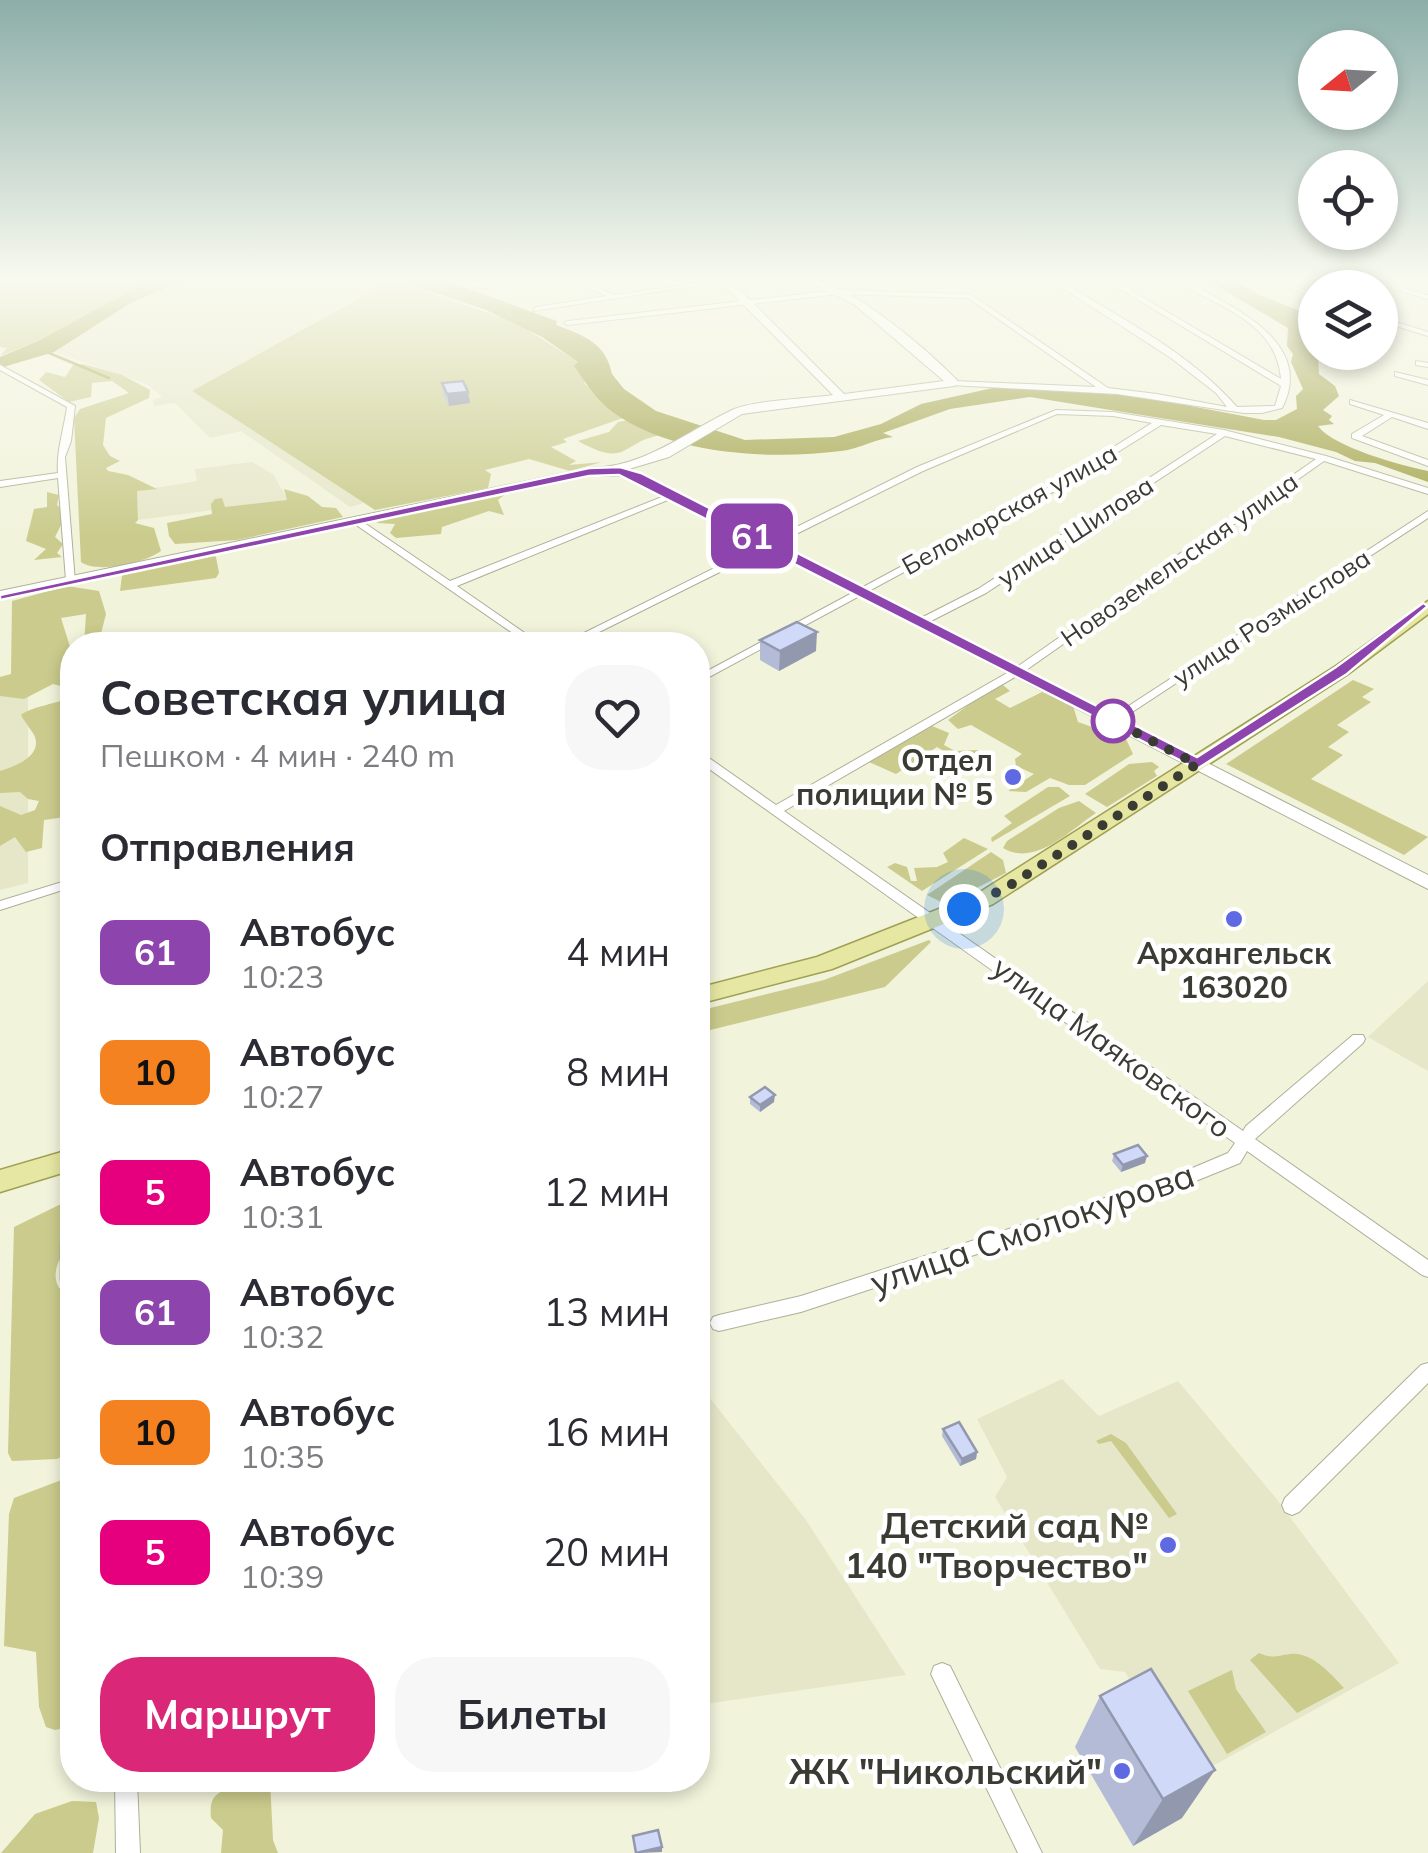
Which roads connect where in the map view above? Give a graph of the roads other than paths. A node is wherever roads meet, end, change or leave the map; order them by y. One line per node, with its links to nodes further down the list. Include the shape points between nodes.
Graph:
1 (809, 364): 13 (street)
2 (932, 364): 9 (street)
3 (1068, 364): 12 (street)
4 (1182, 364): 15 (street)
5 (1250, 364): 11 (street)
6 (1281, 364): 11 (street)
7 (5, 369): 23 (street, via 71,406)
8 (1398, 374): 10 (street)
9 (954, 383): 12 (street); 13 (street)
10 (1428, 383)
11 (1285, 385): 15 (street, via 1278,408)
12 (1108, 392): 15 (street)
13 (842, 398): 22 (street, via 739,412 674,450)
14 (1353, 402): 16 (street)
15 (1233, 408)
16 (1391, 414): 18 (street); 21 (street, via 1355,436)
17 (1161, 421): 19 (street); 29 (street, via 1056,412 920,469); 32 (street, Беломорская улица, via 1058,485)
18 (1428, 426)
19 (1224, 433): 20 (street); 35 (street, улица Шилова, via 982,591)
20 (1324, 458): 25 (street); 38 (street, Новоземельская улица)
21 (1428, 463)
22 (613, 470): 26 (street); 28 (street)
23 (63, 475): 24 (street); 30 (street)
24 (0, 484)
25 (1428, 492)
26 (674, 495): 29 (street); 31 (street)
27 (1428, 514): 40 (street, улица Розмыслова)
28 (354, 520): 30 (street); 31 (street)
29 (770, 546): 32 (street); 37 (street)
30 (71, 580): 33 (street)
31 (450, 585): 36 (street)
32 (860, 590): 35 (street); 39 (street, Беломорская улица)
33 (0, 595)
34 (1428, 606): 42 (main road)
35 (921, 622): 38 (street)
36 (518, 632)
37 (592, 632)
38 (1018, 672): 40 (street); 43 (street, Новоземельская улица)
39 (710, 673)
40 (1113, 720): 42 (street)
41 (710, 764): 43 (street, улица Маяковского)
42 (1197, 764): 44 (street); 47 (main road, via 1009,886)
43 (776, 810): 47 (street, улица Маяковского)
44 (1428, 883)
45 (60, 887): 46 (street)
46 (0, 906)
47 (937, 921): 48 (main road, via 824,963); 50 (street, улица Маяковского)
48 (710, 993)
49 (1358, 1039): 50 (street, улица Смолокурова, via 1252,1130)
50 (1246, 1144): 53 (street, улица Маяковского); 54 (street, улица Смолокурова, via 1234,1158 1181,1180 801,1304)
51 (60, 1164): 52 (main road)
52 (0, 1181)
53 (1428, 1270)
54 (719, 1323)
55 (1428, 1371): 56 (street)
56 (1292, 1505)
57 (942, 1674): 60 (street)
58 (126, 1792): 59 (street)
59 (128, 1853)
60 (1030, 1853)

